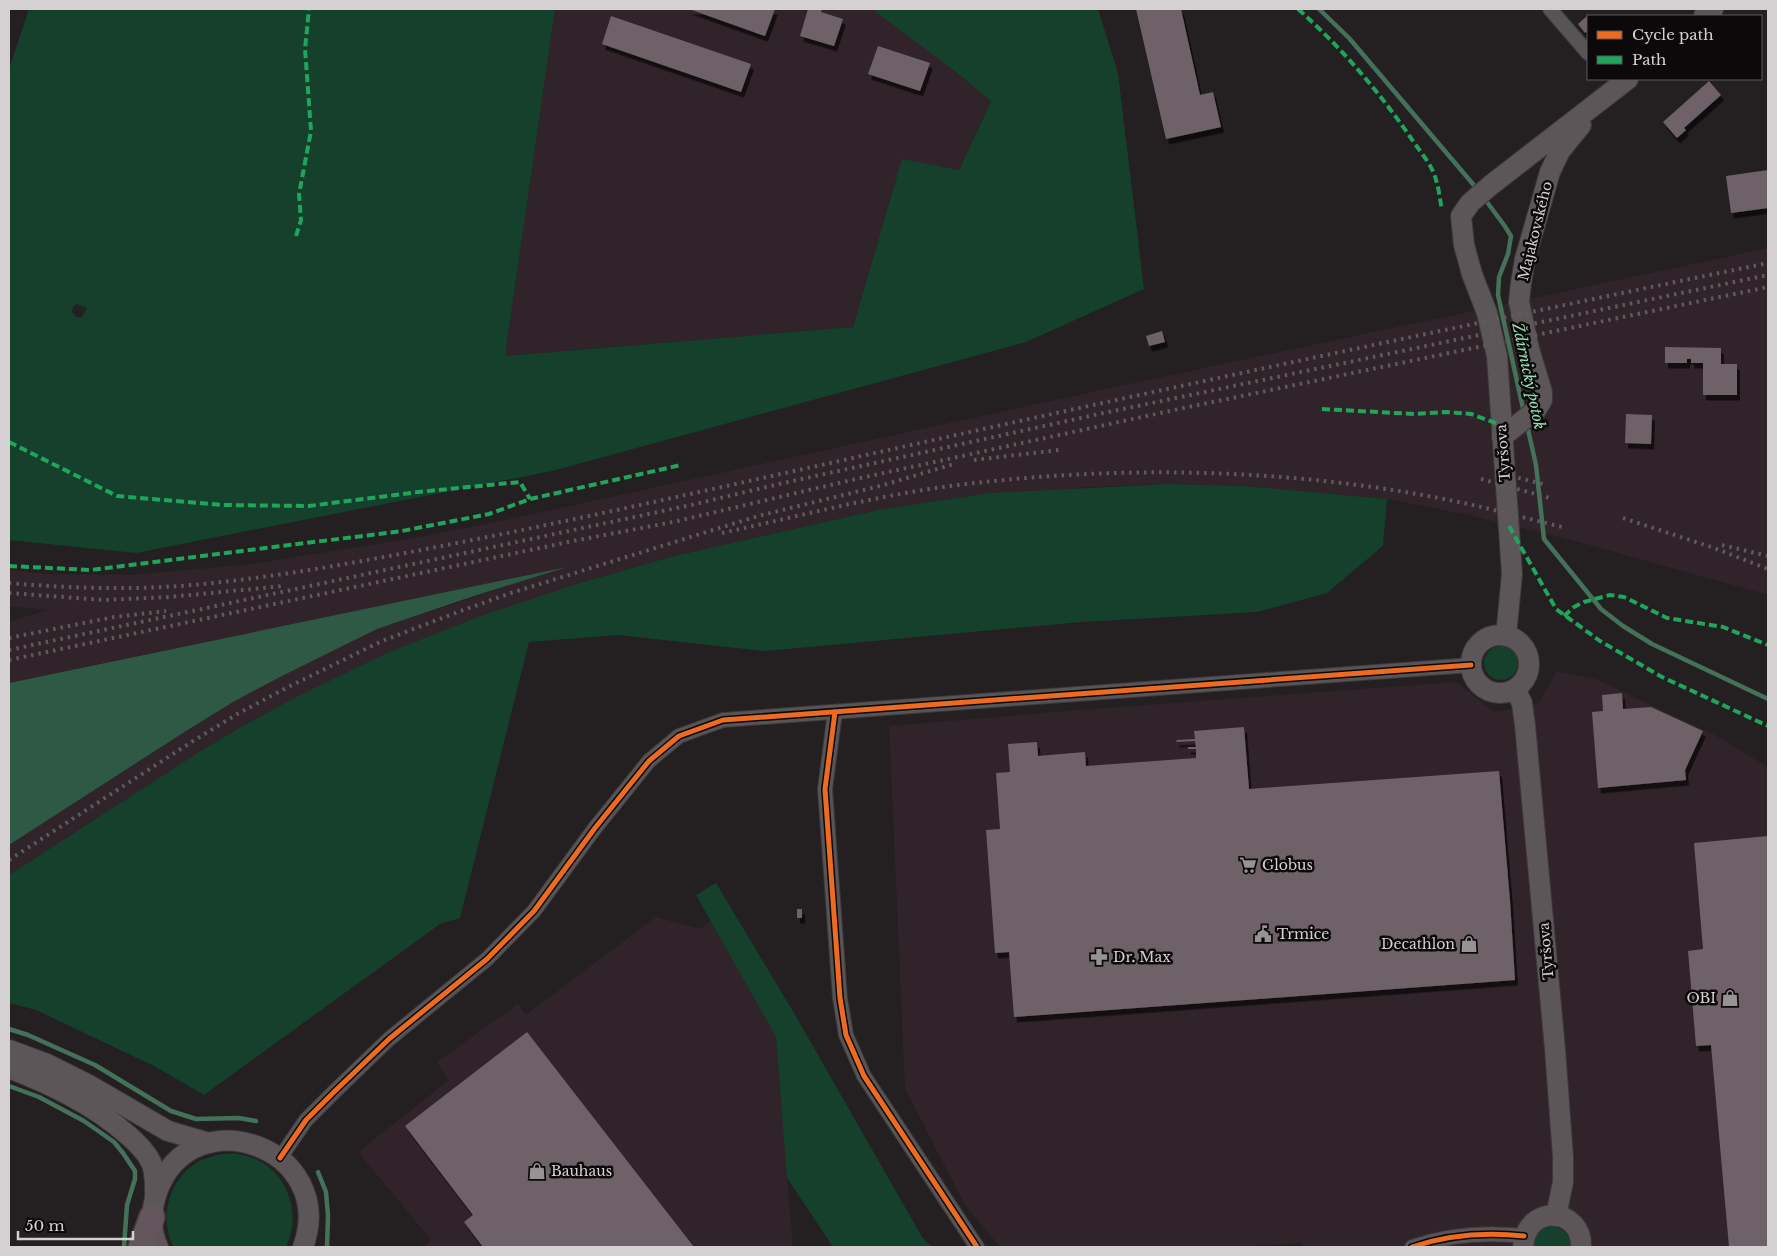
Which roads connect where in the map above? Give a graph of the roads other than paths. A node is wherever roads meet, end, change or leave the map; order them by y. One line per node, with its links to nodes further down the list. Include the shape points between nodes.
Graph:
1 (1550, 9): 2 (street)
2 (1587, 52)
3 (1618, 82): 4 (main road, Majakovského, via 1470,203 1461,216); 5 (main road, Majakovského, via 1560,151 1550,172 1526,259 1519,302 1542,400 1536,410)
4 (1472, 274): 5 (main road, Tyršova, via 1487,313 1497,356)
5 (1502, 437): 6 (main road, Tyršova, via 1512,574)
6 (1506, 636): 7 (main road, via 1482,641 1472,656); 8 (main road, via 1521,644 1529,659 1526,676)
7 (1471, 665): 8 (main road, via 1474,675 1486,689 1496,692); 9 (street)
8 (1514, 689): 15 (main road, Tyršova, via 1522,703 1525,725 1555,1049 1563,1157)
9 (835, 712): 13 (street, via 723,720 679,736 649,760 534,911 487,959 389,1039 334,1091 306,1120); 22 (street, via 825,789 840,998 846,1035 864,1076)
10 (9, 1050): 12 (main road, via 88,1084 168,1131)
11 (9, 1068): 14 (main road, via 69,1094 97,1111 135,1142 151,1162 155,1180)
12 (209, 1143): 13 (main road, via 246,1142); 14 (main road, via 175,1163 160,1185)
13 (280, 1158): 16 (main road, via 297,1177 308,1213)
14 (154, 1207): 18 (highway); 19 (main road, via 153,1230)
15 (1556, 1216): 17 (main road, via 1533,1222); 24 (main road, via 1573,1224 1579,1232)
16 (308, 1225): 20 (main road); 21 (main road)
17 (1523, 1242): 23 (street, via 1502,1234 1444,1238)
18 (141, 1247)
19 (158, 1247)
20 (303, 1247)
21 (313, 1247)
22 (977, 1247)
23 (1412, 1247)
24 (1581, 1247)

